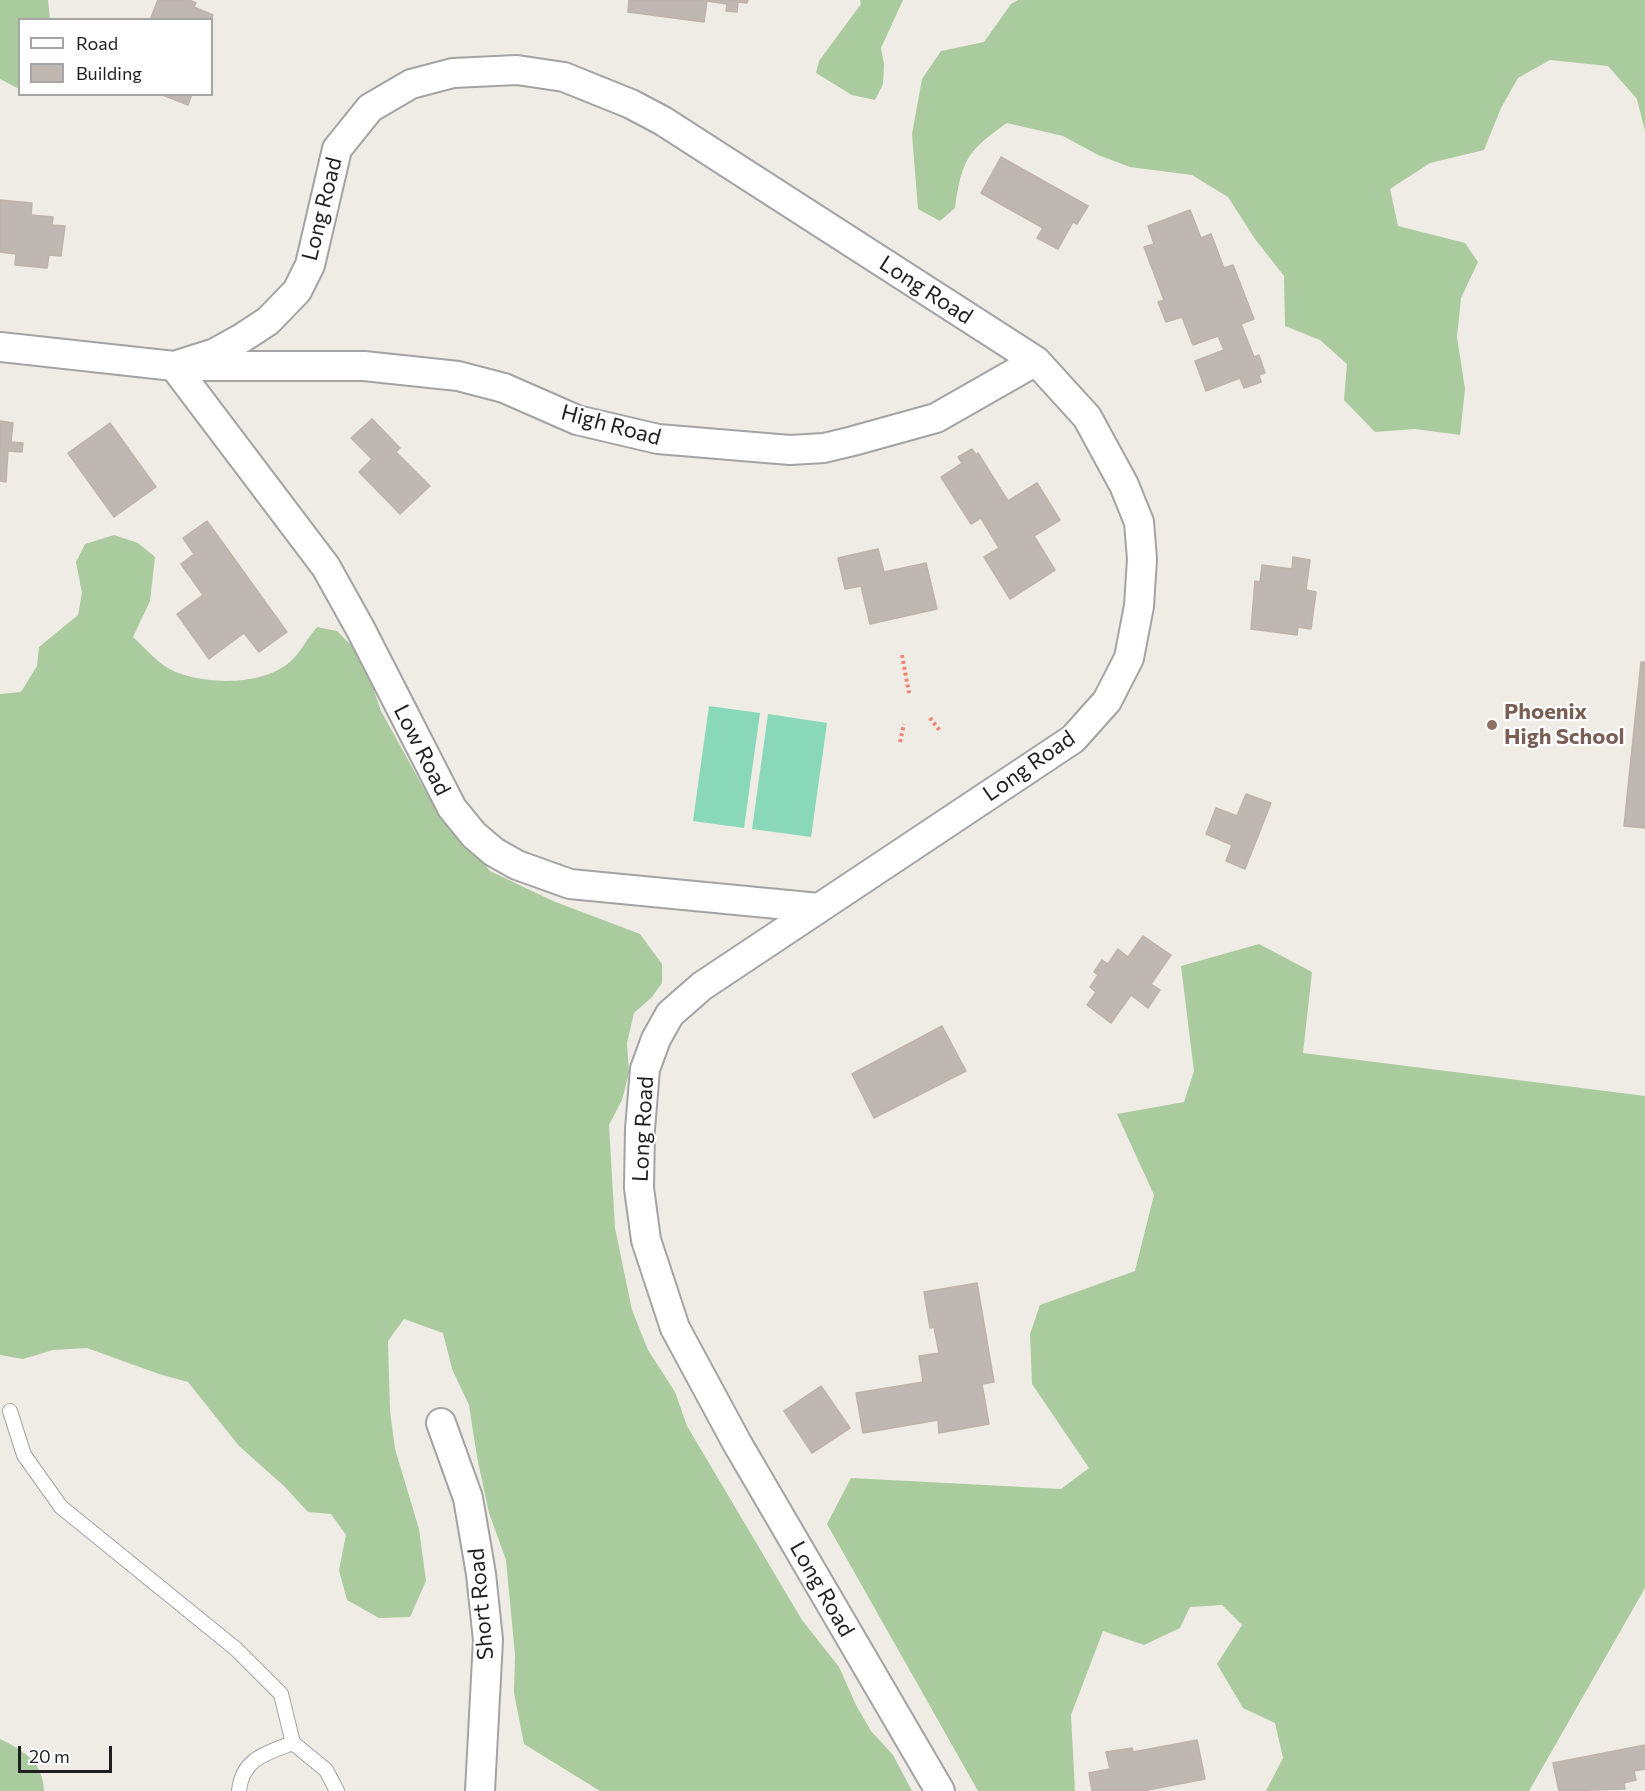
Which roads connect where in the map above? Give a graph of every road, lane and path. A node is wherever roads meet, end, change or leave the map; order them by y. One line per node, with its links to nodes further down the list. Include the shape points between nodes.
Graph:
1 (0, 347): 3 (street, High Road)
2 (1036, 361): 3 (street, High Road, via 936,418 824,448 790,450 658,440 577,420 504,388 458,376 364,366); 3 (street, Long Road, via 663,121 564,77 517,70 453,73 411,84 370,108 337,149 310,265 297,291 268,321 242,338); 10 (street, Long Road, via 1087,417 1139,522 1139,606 1129,658 1107,701 1073,739)
3 (174, 366): 10 (street, Low Road, via 326,567 452,808 474,836 517,866 570,884)
4 (902, 655): 5 (path)
5 (909, 693)
6 (930, 718): 8 (path)
7 (904, 724): 9 (path)
8 (941, 732)
9 (900, 742)
10 (819, 908): 17 (street, Long Road, via 702,986 670,1014 656,1040 645,1069 640,1129 639,1188 646,1240 675,1328 737,1443)
11 (10, 1411): 13 (lane, via 24,1455 62,1507 236,1649 281,1694)
12 (441, 1423): 16 (street, Short Road, via 468,1498 488,1640)
13 (293, 1743): 14 (lane, via 261,1754 240,1776); 15 (lane, via 326,1770)
14 (239, 1791)
15 (337, 1791)
16 (480, 1791)
17 (940, 1791)

